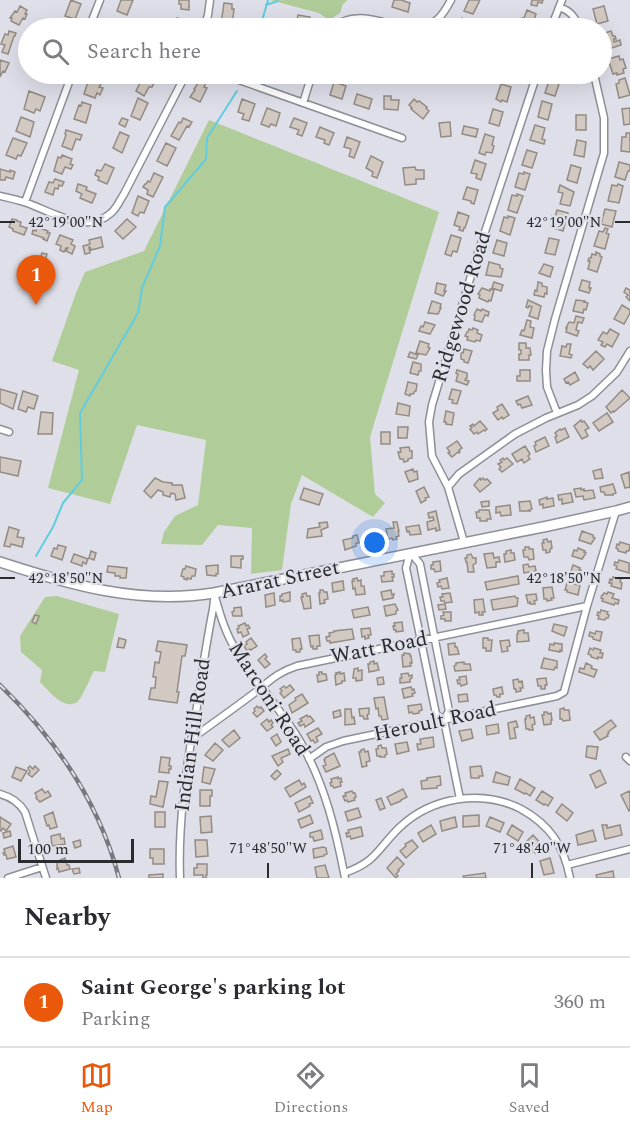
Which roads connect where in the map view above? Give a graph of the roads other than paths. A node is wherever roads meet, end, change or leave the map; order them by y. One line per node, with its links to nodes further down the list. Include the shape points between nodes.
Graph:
1 (100, 0): 6 (street)
2 (210, 0): 7 (street)
3 (451, 0): 8 (street)
4 (562, 0): 5 (street)
5 (559, 7): 9 (street); 10 (street)
6 (93, 18)
7 (206, 18)
8 (440, 18)
9 (555, 18)
10 (574, 18)
11 (68, 84): 20 (street)
12 (181, 84): 20 (street, via 111,213 82,222)
13 (250, 84): 17 (street)
14 (309, 84): 17 (street)
15 (534, 84): 25 (street, Ridgewood Road, via 432,405 432,456)
16 (596, 84): 22 (street, via 604,118 604,153 547,351 547,387)
17 (303, 103): 18 (street)
18 (402, 138)
19 (0, 196): 20 (street)
20 (25, 202)
21 (630, 351): 22 (street, via 617,372 592,396)
22 (557, 413): 25 (street, via 501,443 459,474)
23 (0, 429): 24 (street)
24 (9, 432)
25 (448, 488): 28 (street, Ridgewood Road)
26 (630, 507): 27 (main road, Ararat Street)
27 (616, 511): 28 (main road, Ararat Street); 32 (street)
28 (464, 542): 29 (main road, Ararat Street)
29 (410, 553): 31 (main road, Ararat Street); 33 (street, via 420,564); 34 (street, via 405,568)
30 (0, 562): 31 (main road, Ararat Street, via 122,595 175,597)
31 (214, 593): 35 (street, Marconi Road, via 229,637); 37 (street, Indian Hill Road)
32 (587, 606): 33 (street, Watt Road); 36 (street, Heroult Road, via 564,692)
33 (434, 637): 34 (street, Watt Road); 36 (street, via 449,711)
34 (420, 640): 35 (street, Watt Road, via 297,666 277,674); 36 (street, via 436,714)
35 (262, 687): 37 (street, Watt Road); 38 (street, Marconi Road)
36 (444, 720): 38 (street, Heroult Road, via 343,741); 40 (street)
37 (191, 739): 47 (street, Indian Hill Road, via 181,824)
38 (309, 759): 44 (street, Marconi Road, via 331,812)
39 (0, 794): 43 (street, via 22,808)
40 (459, 799): 42 (street, via 494,800 527,812 560,844); 44 (street, via 418,814 400,827 368,862)
41 (630, 849): 42 (street)
42 (567, 865): 48 (street)
43 (42, 867): 45 (street); 46 (street)
44 (345, 876)
45 (8, 878)
46 (46, 878)
47 (180, 878)
48 (570, 878)

